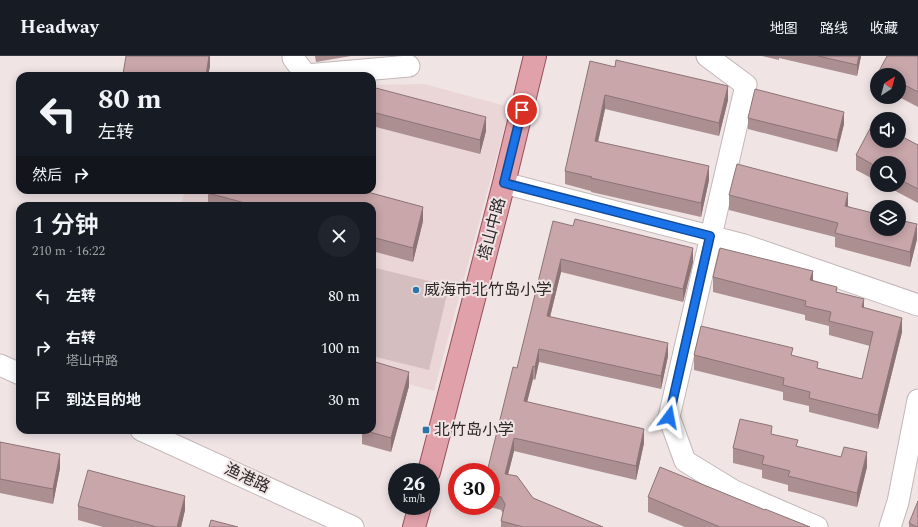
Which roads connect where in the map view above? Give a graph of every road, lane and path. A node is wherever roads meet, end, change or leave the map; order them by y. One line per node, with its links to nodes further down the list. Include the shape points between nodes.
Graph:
1 (292, 56): 5 (street)
2 (535, 56): 7 (main road, 塔山中路)
3 (707, 56): 8 (street, via 746,86)
4 (410, 66): 6 (street)
5 (304, 72)
6 (341, 72)
7 (504, 183): 8 (street); 14 (main road, 塔山中路)
8 (710, 236): 9 (street, via 744,244); 19 (street, via 669,417 682,453 685,461 734,491)
9 (918, 305)
10 (0, 365): 11 (street)
11 (16, 372)
12 (918, 400): 15 (street)
13 (151, 434): 17 (street, 渔港路)
14 (431, 463)
15 (910, 483): 20 (street, via 898,502)
16 (417, 515): 18 (main road)
17 (353, 527)
18 (414, 527)
19 (817, 527)
20 (890, 527)

